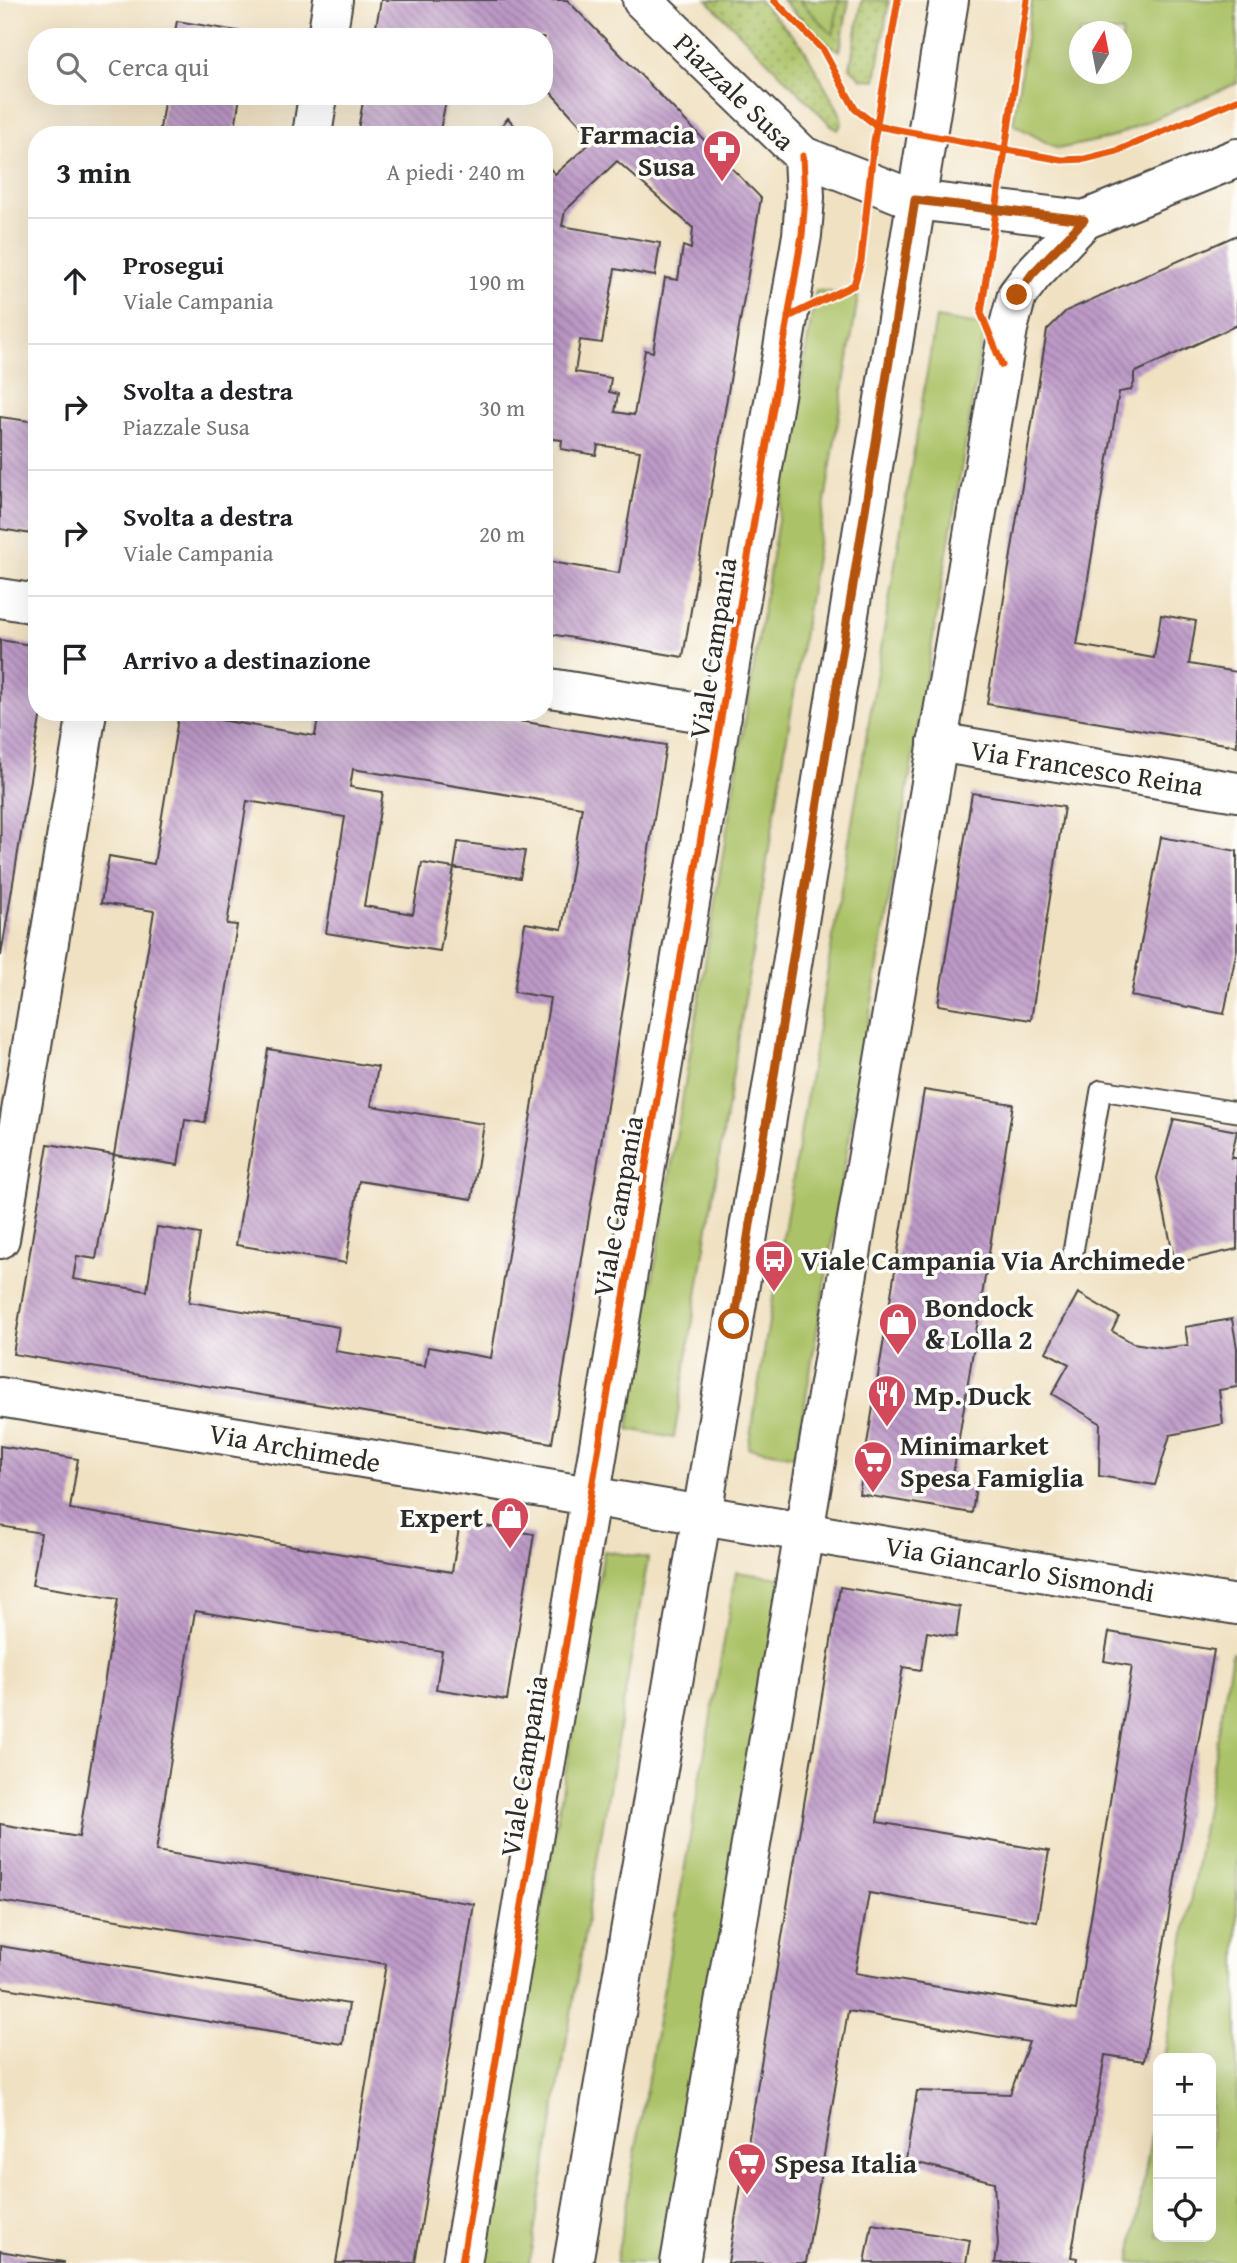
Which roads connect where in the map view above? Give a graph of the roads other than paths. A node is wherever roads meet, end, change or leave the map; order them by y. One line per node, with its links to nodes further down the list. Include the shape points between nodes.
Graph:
1 (332, 0): 4 (street)
2 (642, 0): 7 (street, Piazzale Susa)
3 (949, 0): 9 (street)
4 (328, 28)
5 (317, 105): 6 (street)
6 (313, 126)
7 (803, 156): 9 (street, Piazzale Susa); 14 (street, Viale Campania, via 802,235)
8 (1237, 158): 10 (street, Piazzale Susa)
9 (915, 200): 10 (street, Piazzale Susa); 23 (street)
10 (1084, 220): 16 (street, via 1017,295)
11 (0, 598): 12 (street)
12 (28, 603)
13 (553, 688): 14 (street)
14 (722, 716): 22 (street, Viale Campania)
15 (86, 721): 19 (street)
16 (937, 742): 17 (street, Via Francesco Reina); 24 (street)
17 (1237, 792)
18 (1237, 1112): 20 (lane, via 1101,1090)
19 (0, 1239)
20 (1073, 1252)
21 (0, 1397): 22 (street, Via Archimede)
22 (589, 1496): 23 (street); 26 (street, Viale Campania)
23 (702, 1515): 24 (street); 27 (street)
24 (803, 1532): 25 (street, Via Giancarlo Sismondi); 28 (street)
25 (1237, 1605)
26 (462, 2263)
27 (573, 2263)
28 (680, 2263)

